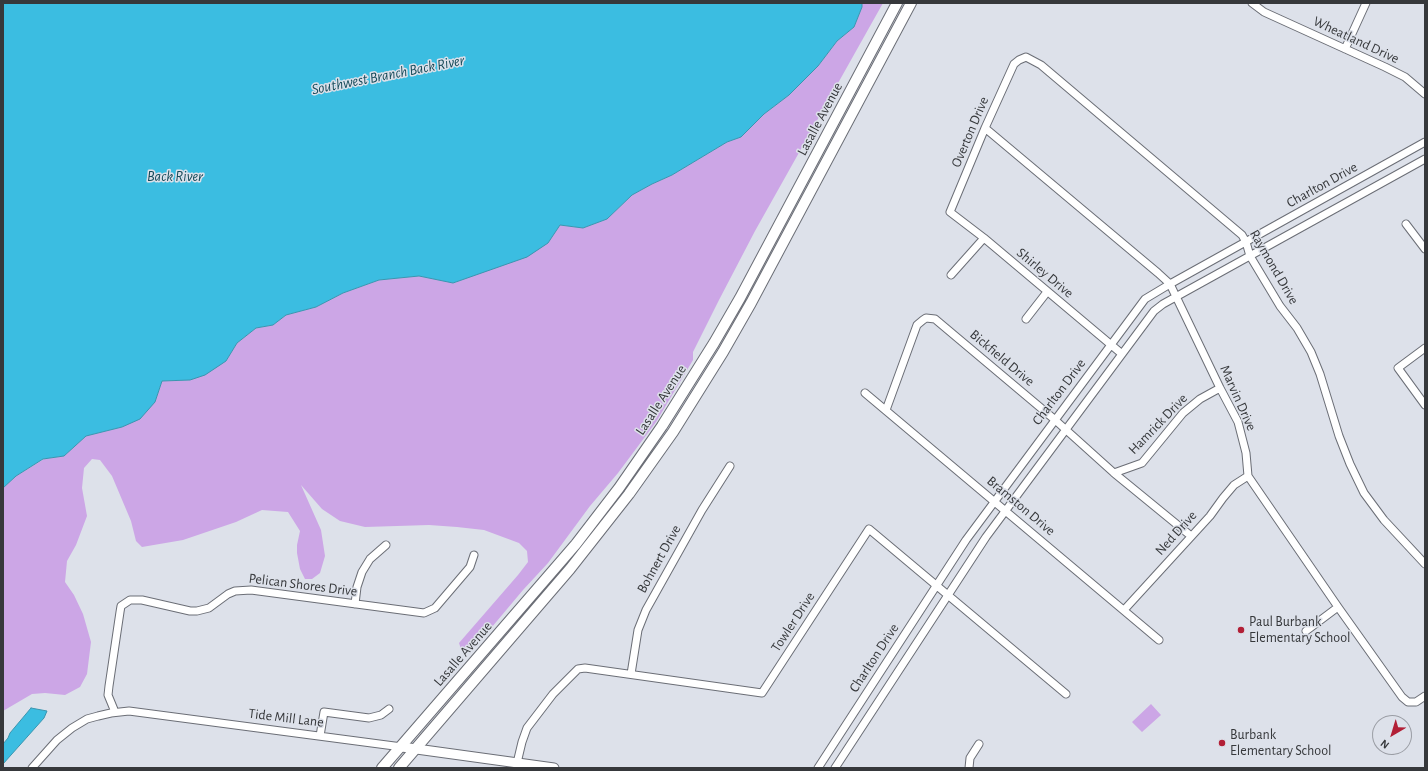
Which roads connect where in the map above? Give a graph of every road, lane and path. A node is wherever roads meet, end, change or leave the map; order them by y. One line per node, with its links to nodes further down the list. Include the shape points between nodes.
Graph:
1 (897, 3): 54 (main road, Lasalle Avenue, via 740,298 662,426 576,544)
2 (911, 3): 55 (main road, Lasalle Avenue, via 747,310 673,432 629,494 570,569)
3 (1252, 3): 5 (street, Wheatland Drive, via 1264,12)
4 (1366, 3): 5 (street)
5 (1345, 49): 7 (street, Wheatland Drive, via 1396,72)
6 (1014, 64): 8 (street, Overton Drive); 14 (street, Raymond Drive, via 1026,57 1041,65 1236,229)
7 (1425, 94)
8 (985, 128): 11 (street, Overton Drive); 18 (street, Marvin Drive)
9 (1425, 142): 14 (street, Charlton Drive)
10 (1425, 159): 16 (street, Charlton Drive)
11 (950, 212): 13 (street, Shirley Drive)
12 (1406, 224): 15 (street)
13 (984, 238): 17 (street); 19 (street, Shirley Drive)
14 (1246, 242): 16 (street, Raymond Drive); 18 (street, Charlton Drive)
15 (1425, 249)
16 (1250, 256): 20 (street, Charlton Drive); 39 (street, Raymond Drive, via 1311,352 1339,436 1364,493 1384,520)
17 (951, 275)
18 (1170, 284): 20 (street, Marvin Drive); 22 (street, Charlton Drive, via 1145,300)
19 (1047, 292): 21 (street); 22 (street, Shirley Drive)
20 (1176, 297): 24 (street, Charlton Drive, via 1154,311); 25 (street, Marvin Drive)
21 (1026, 319)
22 (1110, 345): 24 (street, Shirley Drive); 29 (street, Charlton Drive)
23 (1425, 348): 27 (street, via 1398,368)
24 (1122, 354): 30 (street, Charlton Drive)
25 (1220, 388): 32 (street, Hamrick Drive, via 1200,399 1183,413 1142,463); 33 (street, Marvin Drive, via 1238,422 1246,453)
26 (866, 393): 28 (street, Bramston Drive)
27 (1425, 405)
28 (886, 410): 29 (street, Bickfield Drive, via 917,325 931,318); 34 (street, Bramston Drive)
29 (1054, 420): 30 (street, Bickfield Drive); 34 (street, Charlton Drive)
30 (1066, 429): 32 (street, Bickfield Drive); 35 (street, Charlton Drive)
31 (730, 466): 47 (street, Bohnert Drive, via 702,510 646,610 638,630)
32 (1114, 473): 36 (street, Bickfield Drive)
33 (1248, 476): 36 (street, Ned Drive, via 1234,485); 43 (street, Marvin Drive)
34 (994, 501): 35 (street, Bramston Drive); 40 (street, Charlton Drive)
35 (1006, 510): 41 (street, Charlton Drive); 44 (street, Bramston Drive)
36 (1191, 536): 44 (street, Ned Drive)
37 (386, 545): 42 (street, via 370,558 362,572)
38 (474, 555): 42 (street, Pelican Shores Drive, via 470,567 430,611 418,613)
39 (1425, 564)
40 (936, 585): 41 (street, Towler Drive); 47 (street, Towler Drive, via 869,529 762,693); 61 (street, Charlton Drive)
41 (948, 595): 48 (street, Towler Drive); 62 (street, Charlton Drive)
42 (355, 604): 51 (street, Pelican Shores Drive, via 243,590 228,594 209,608 197,611 130,600 122,606 120,612 109,686 108,695)
43 (1338, 607): 45 (street); 49 (street, Marvin Drive, via 1402,697 1408,702 1416,702)
44 (1124, 610): 46 (street, Bramston Drive)
45 (1306, 630)
46 (1159, 640)
47 (631, 674): 56 (street, Towler Drive, via 578,669 527,728)
48 (1066, 694)
49 (1425, 696)
50 (389, 709): 52 (street, via 370,718 324,712)
51 (115, 712): 52 (street, Tide Mill Lane, via 129,711); 57 (street, Tide Mill Lane, via 87,719 72,728 57,740)
52 (320, 736): 54 (street, Tide Mill Lane)
53 (979, 744): 63 (street, via 970,758)
54 (402, 747): 55 (street, Tide Mill Lane); 58 (main road, Lasalle Avenue)
55 (416, 750): 56 (street, Tide Mill Lane); 59 (main road, Lasalle Avenue)
56 (517, 763): 60 (street, Tide Mill Lane)
57 (32, 768)
58 (382, 768)
59 (399, 768)
60 (554, 768)
61 (818, 768)
62 (835, 768)
63 (969, 768)

